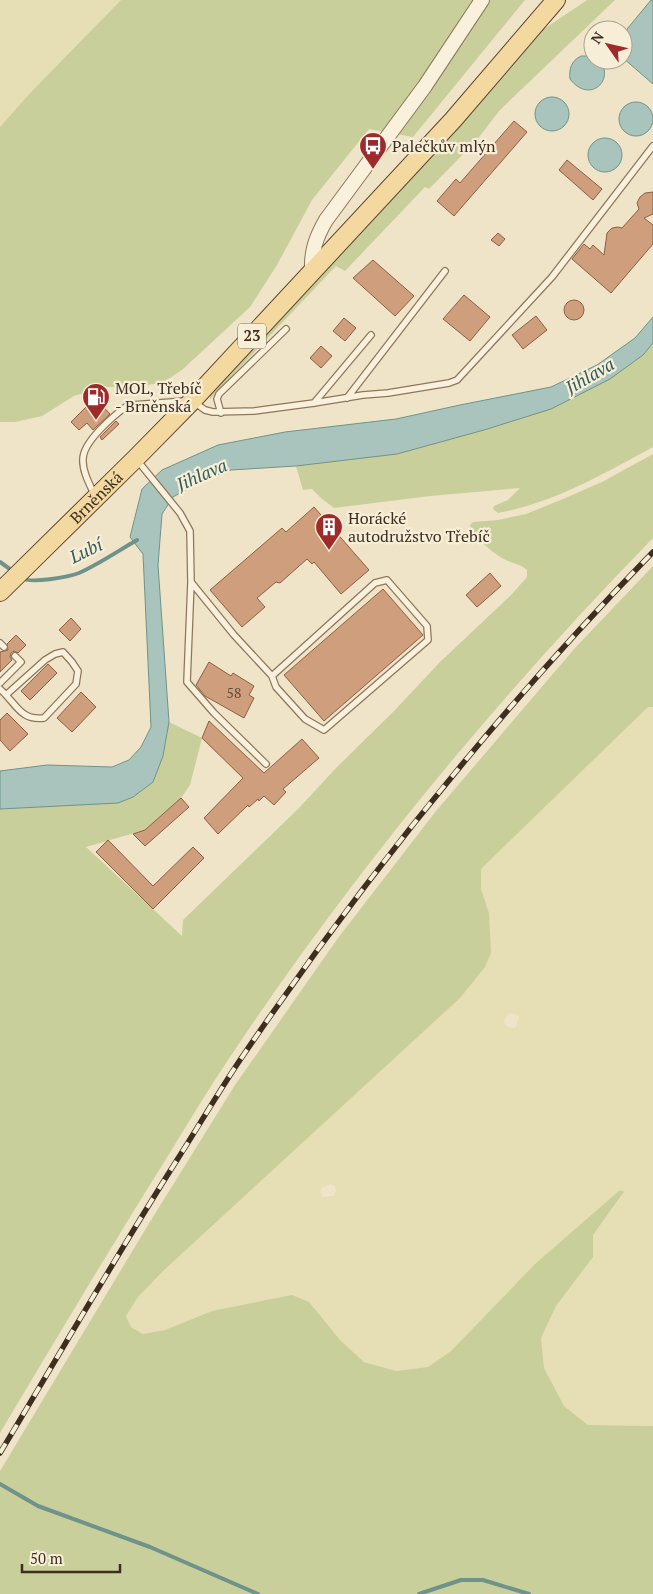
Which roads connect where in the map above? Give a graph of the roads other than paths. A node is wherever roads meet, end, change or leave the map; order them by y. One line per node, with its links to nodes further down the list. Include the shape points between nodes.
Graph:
1 (482, 0): 4 (street, via 425,86 326,220 314,246)
2 (556, 0): 4 (main road, 23, via 453,120)
3 (653, 146): 8 (lane, via 552,277 457,380)
4 (312, 271): 9 (main road, 23)
5 (445, 271): 8 (lane)
6 (286, 329): 11 (lane, via 219,394)
7 (371, 335): 10 (lane)
8 (347, 398): 10 (lane)
9 (192, 401): 11 (lane, via 205,410); 12 (main road, Brněnská); 13 (lane, via 132,404 92,438 82,461)
10 (314, 403): 11 (lane)
11 (220, 413)
12 (136, 458): 13 (main road, Brněnská); 14 (lane, via 180,513 190,531)
13 (95, 498): 15 (main road, Brněnská)
14 (191, 582): 17 (lane); 21 (lane, via 187,682)
15 (0, 592)
16 (15, 656): 18 (lane, via 21,662)
17 (272, 676): 17 (lane, via 276,687 305,720 324,730 428,640 428,626 387,580 376,583)
18 (0, 683)
19 (0, 689): 20 (lane)
20 (6, 695): 20 (lane, via 20,712 30,718 44,718 76,684 78,671 63,652 54,654)
21 (266, 764)

